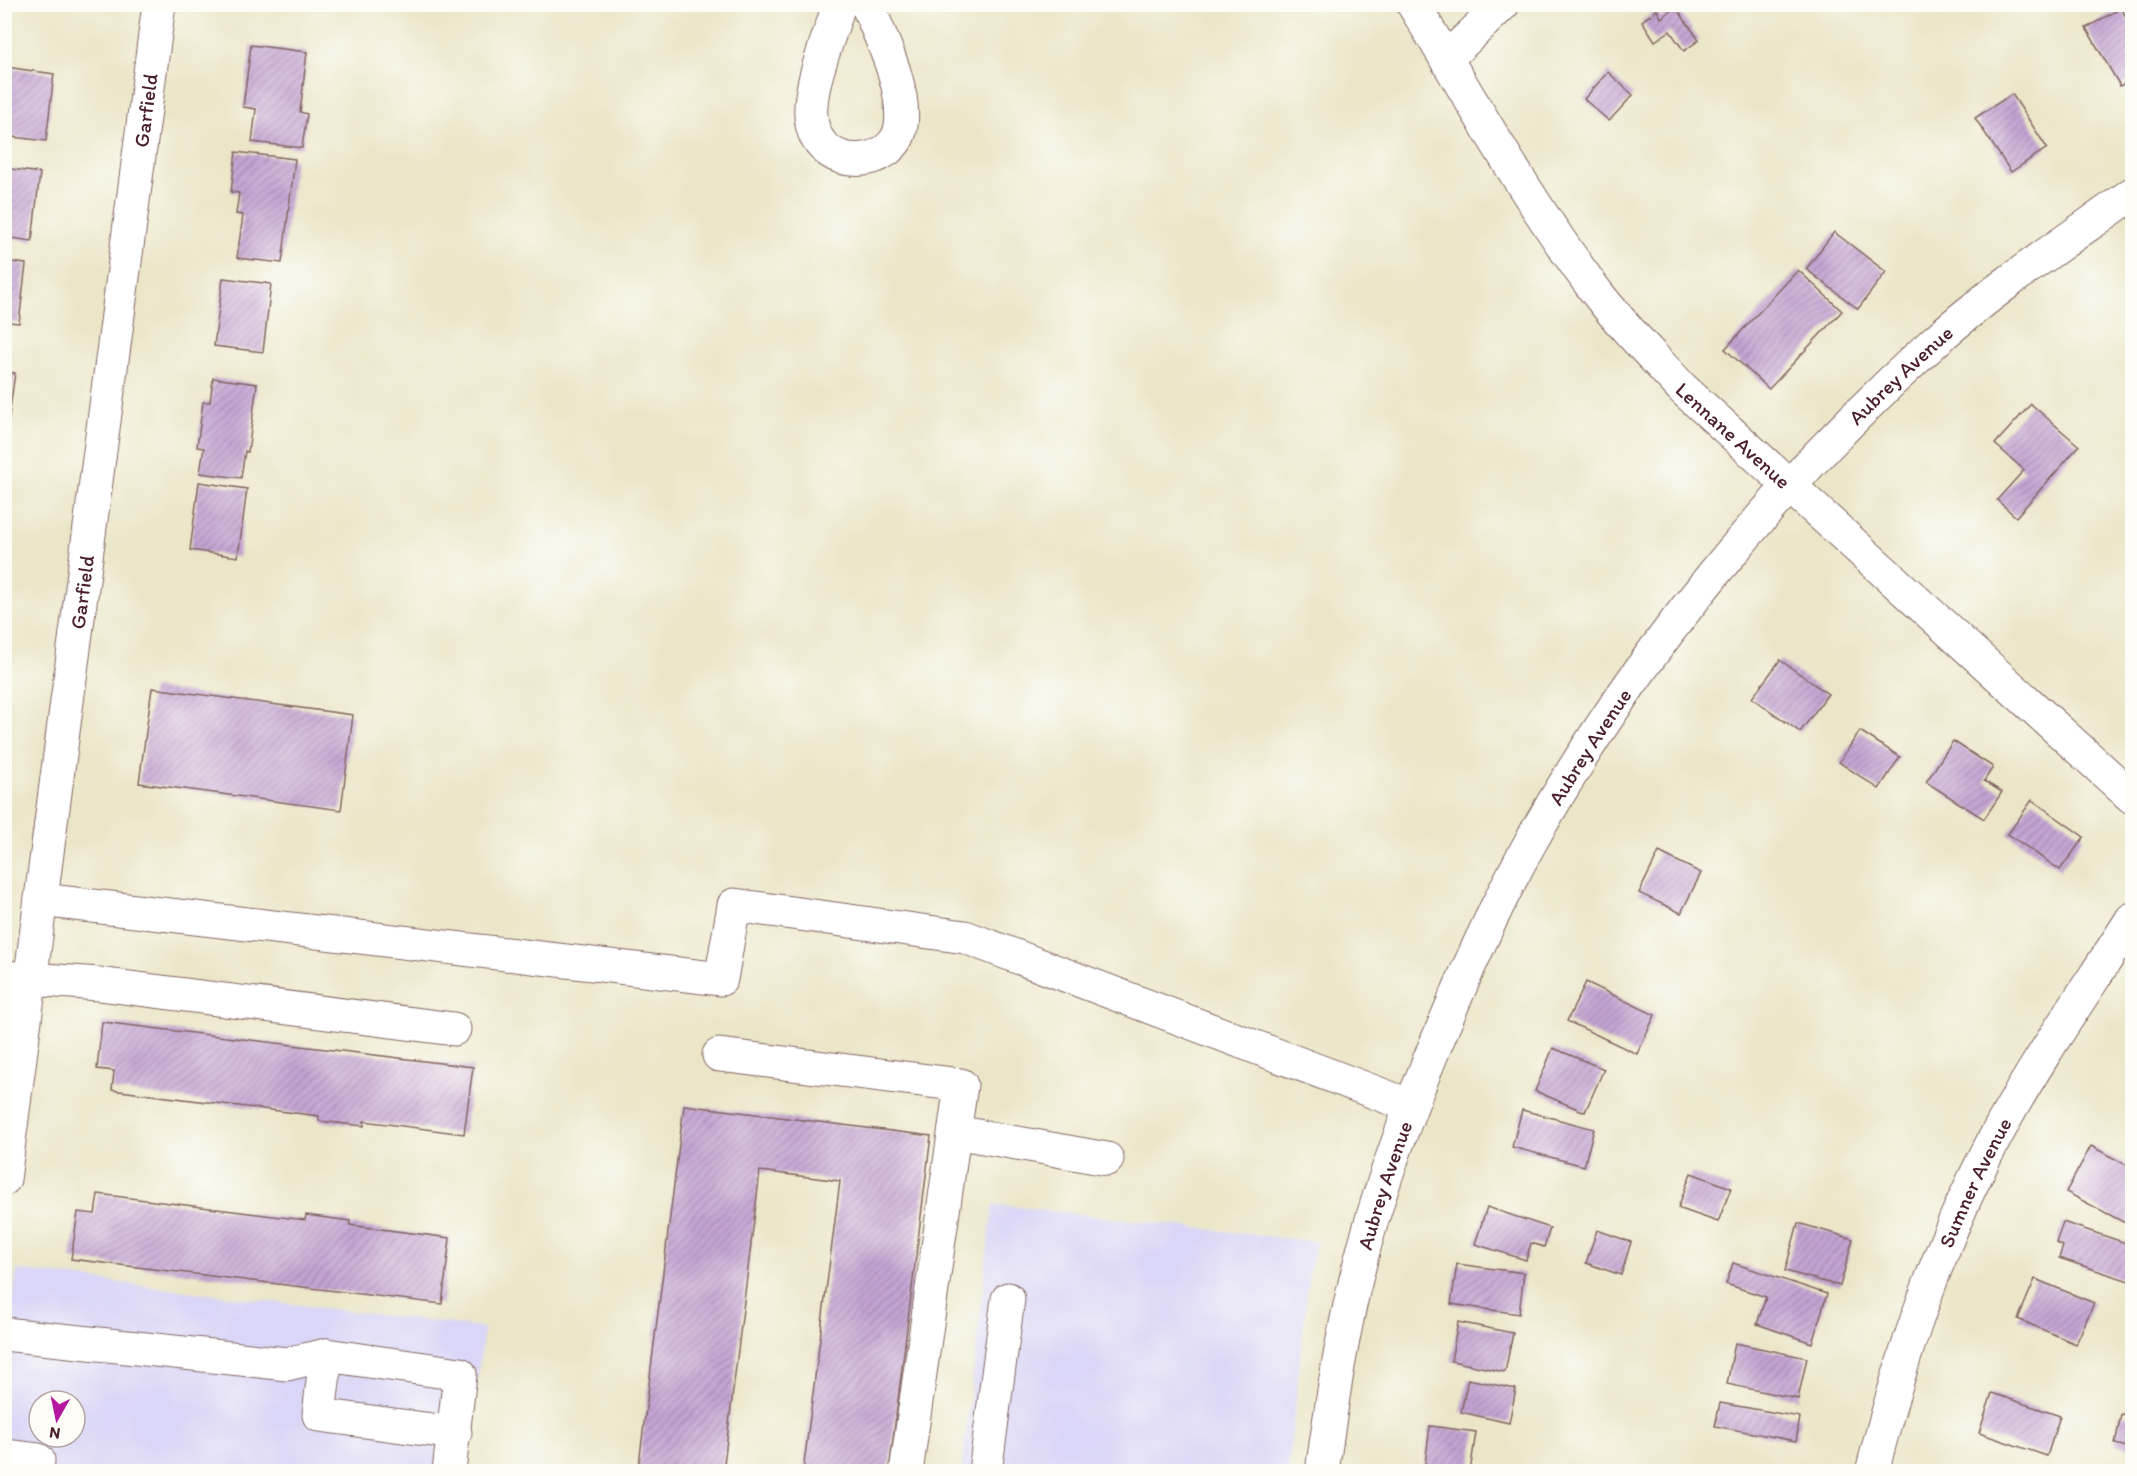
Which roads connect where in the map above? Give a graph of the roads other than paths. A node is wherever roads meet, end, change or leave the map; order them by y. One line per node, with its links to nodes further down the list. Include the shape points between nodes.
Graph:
1 (159, 4): 10 (street, Garfield)
2 (839, 4): 3 (street, via 816,78 812,124 818,140 832,156 852,159 872,158 888,149 900,129 902,105)
3 (867, 4)
4 (1413, 4): 6 (street, Lennane Avenue)
5 (1503, 4): 6 (street)
6 (1446, 59): 8 (street, Lennane Avenue, via 1519,182 1592,287 1682,387)
7 (2133, 194): 8 (street, Aubrey Avenue, via 2001,288 1935,342 1873,400)
8 (1790, 488): 9 (street, Lennane Avenue); 15 (street, Aubrey Avenue, via 1747,533 1687,607 1612,710 1538,828 1463,977)
9 (2133, 797)
10 (41, 900): 12 (street, Garfield); 15 (street, via 721,979 734,905 965,937)
11 (2133, 919): 29 (street, Sumner Avenue, via 2004,1121 1972,1182 1912,1331)
12 (18, 979): 13 (street, via 99,984); 18 (street, Garfield)
13 (454, 1029)
14 (719, 1055): 16 (street, via 961,1085)
15 (1411, 1106): 28 (street, Aubrey Avenue, via 1360,1263 1335,1375)
16 (955, 1132): 17 (street); 26 (street)
17 (1107, 1159)
18 (4, 1179)
19 (1008, 1299): 27 (street)
20 (4, 1334): 21 (street, via 286,1364)
21 (326, 1355): 22 (street, via 460,1374); 22 (street, via 319,1415)
22 (455, 1433): 25 (street)
23 (4, 1456): 24 (street, via 38,1460)
24 (37, 1472)
25 (449, 1472)
26 (906, 1472)
27 (985, 1472)
28 (1322, 1472)
29 (1872, 1472)

